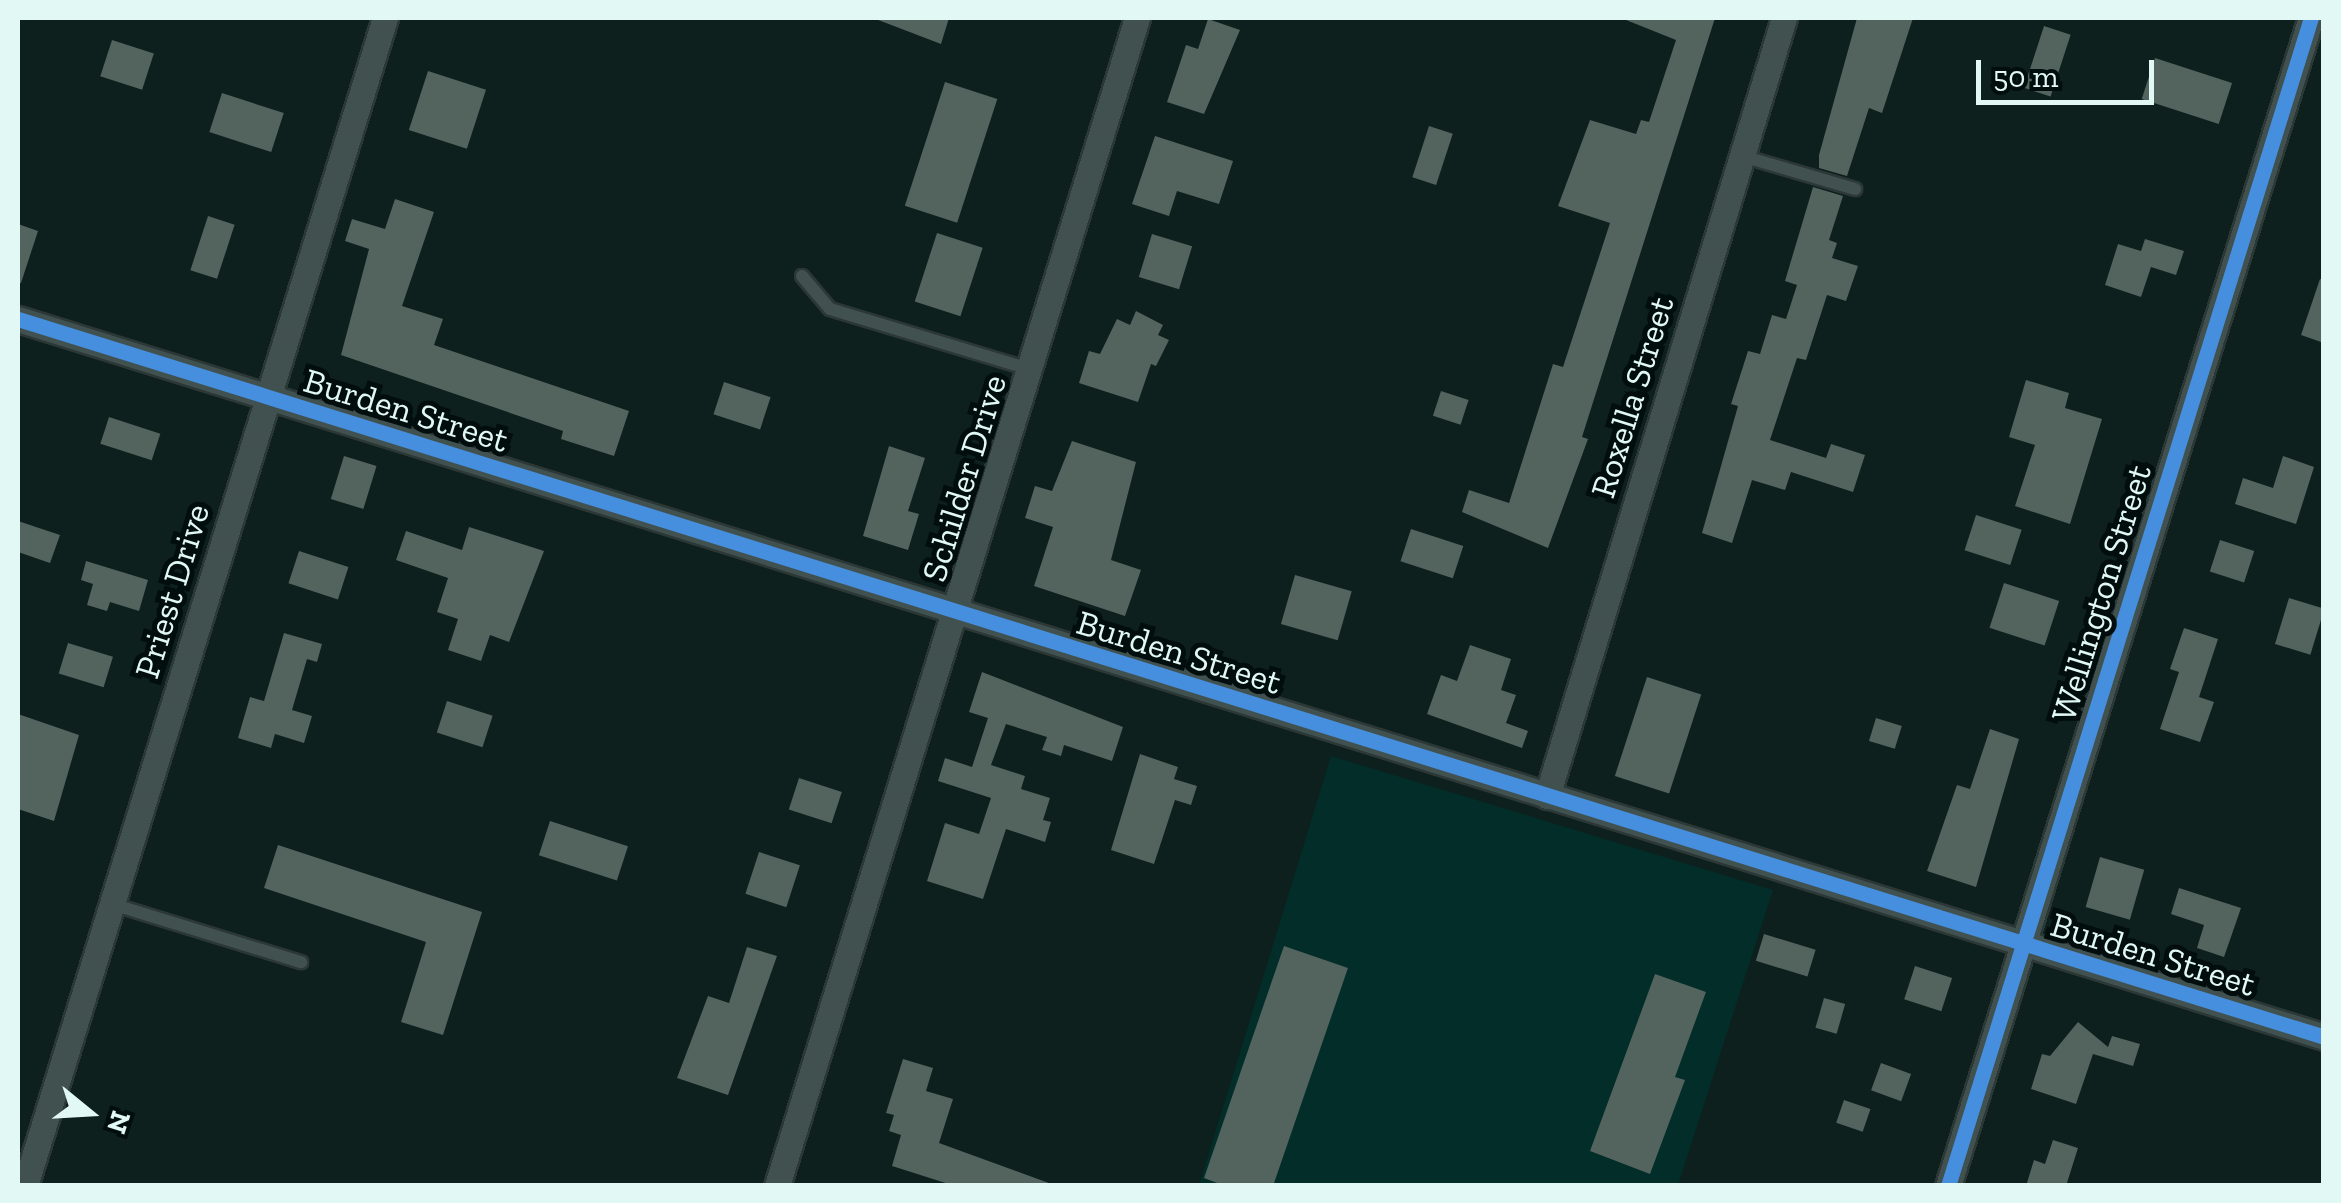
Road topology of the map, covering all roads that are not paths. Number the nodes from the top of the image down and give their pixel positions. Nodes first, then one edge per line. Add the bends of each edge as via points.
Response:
1 (385, 18) edge
2 (1137, 18) edge
3 (1784, 18) edge
4 (2312, 18) edge
5 (1742, 156) junction
6 (1855, 189) dead end
7 (802, 276) dead end
8 (18, 319) edge
9 (1029, 369) junction
10 (268, 398) junction
11 (954, 614) junction
12 (1548, 796) junction
13 (112, 904) junction
14 (2022, 946) junction
15 (301, 962) dead end
16 (2324, 1037) edge
17 (25, 1186) edge
18 (777, 1186) edge
19 (1948, 1186) edge

1 - 10 street, Priest Drive
2 - 9 street, Schilder Drive
3 - 5 street, Roxella Street
4 - 14 street, Wellington Street
5 - 6 lane
5 - 12 street, Roxella Street
7 - 9 lane via 830,309
8 - 10 street, Burden Street
9 - 11 street, Schilder Drive
10 - 11 street, Burden Street
10 - 13 street, Priest Drive
11 - 12 street, Burden Street
11 - 18 street, Schilder Drive
12 - 14 street, Burden Street
13 - 15 lane
13 - 17 street, Priest Drive
14 - 16 street, Burden Street
14 - 19 street, Wellington Street

